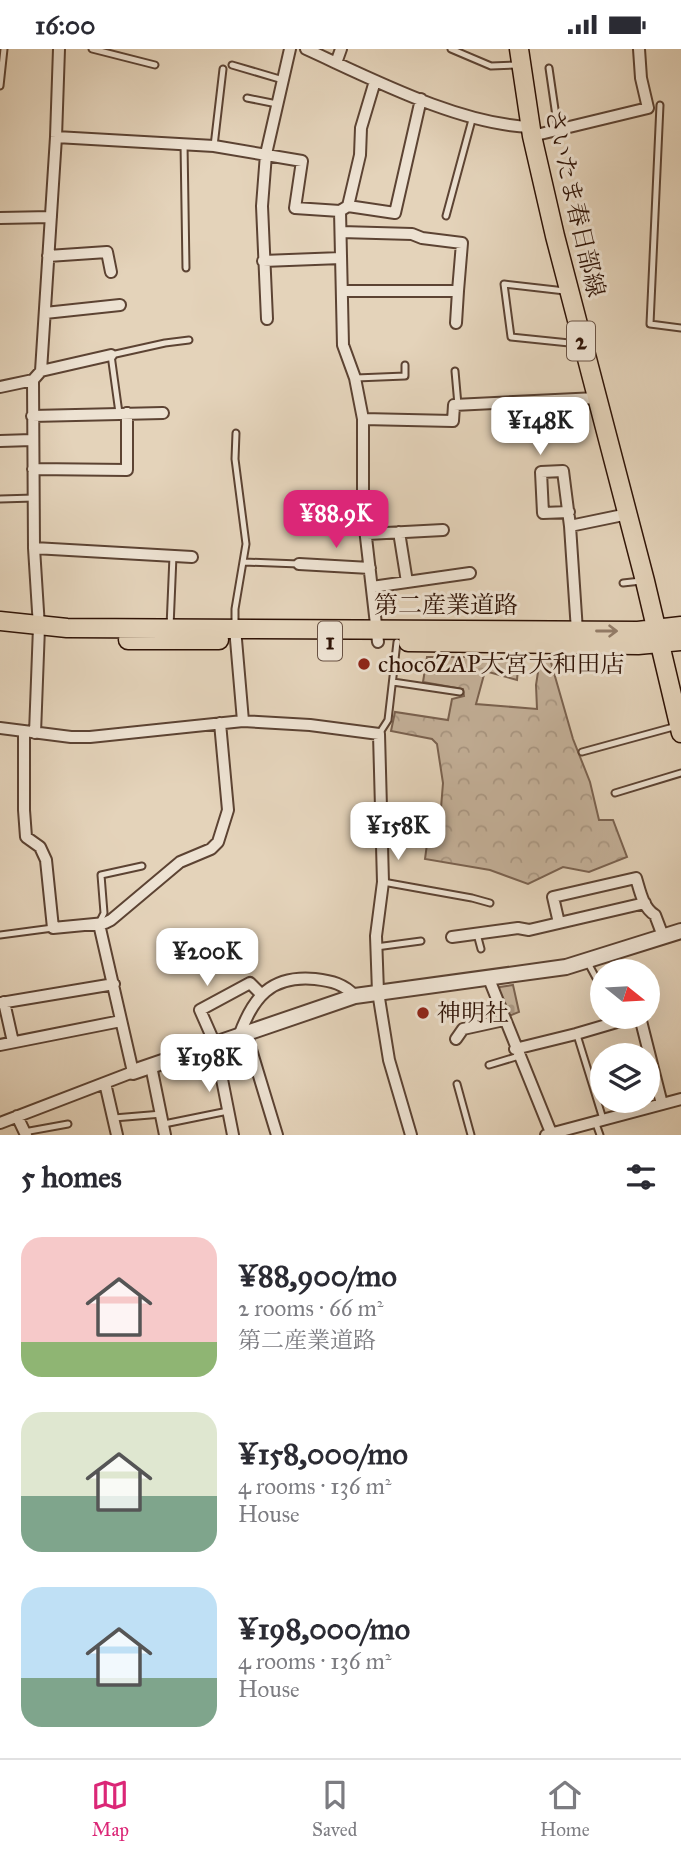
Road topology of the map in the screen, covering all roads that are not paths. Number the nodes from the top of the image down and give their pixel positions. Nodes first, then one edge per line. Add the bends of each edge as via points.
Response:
1 (4, 49) edge
2 (59, 49) edge
3 (92, 49) edge
4 (290, 49) edge
5 (306, 49) edge
6 (341, 49) edge
7 (451, 49) edge
8 (639, 49) edge
9 (520, 57) edge
10 (336, 63) junction
11 (155, 65) dead end
12 (232, 65) dead end
13 (549, 68) dead end
14 (223, 69) dead end
15 (283, 80) junction
16 (375, 81) junction
17 (0, 86) edge
18 (247, 98) dead end
19 (421, 99) junction
20 (277, 104) junction
21 (660, 105) dead end
22 (473, 116) junction
23 (558, 130) junction
24 (531, 132) junction
25 (56, 138) junction
26 (184, 144) junction
27 (214, 146) junction
28 (266, 155) junction
29 (344, 208) junction
30 (446, 216) dead end
31 (51, 217) junction
32 (0, 218) edge
33 (341, 232) junction
34 (48, 256) junction
35 (341, 258) junction
36 (263, 261) junction
37 (186, 268) dead end
38 (111, 272) dead end
39 (342, 291) junction
40 (458, 291) junction
41 (568, 291) junction
42 (120, 305) dead end
43 (45, 313) junction
44 (267, 319) dead end
45 (456, 323) dead end
46 (681, 328) edge
47 (189, 340) dead end
48 (583, 345) junction
49 (111, 355) junction
50 (405, 365) dead end
51 (41, 371) junction
52 (455, 371) dead end
53 (355, 378) junction
54 (33, 380) junction
55 (0, 387) edge
56 (597, 398) junction
57 (458, 405) junction
58 (123, 413) junction
59 (163, 413) dead end
60 (32, 416) junction
61 (363, 419) junction
62 (236, 433) dead end
63 (32, 440) junction
64 (0, 441) edge
65 (33, 469) junction
66 (34, 498) junction
67 (0, 499) edge
68 (569, 512) dead end
69 (628, 514) junction
70 (570, 526) junction
71 (443, 530) dead end
72 (400, 532) junction
73 (367, 534) junction
74 (34, 548) junction
75 (173, 556) junction
76 (191, 557) dead end
77 (244, 562) junction
78 (299, 564) joint
79 (370, 568) junction
80 (470, 573) dead end
81 (645, 581) junction
82 (407, 582) junction
83 (623, 583) dead end
84 (372, 587) junction
85 (0, 621) edge
86 (681, 626) edge
87 (577, 631) junction
88 (0, 632) edge
89 (39, 632) junction
90 (170, 634) junction
91 (236, 634) junction
92 (378, 636) junction
93 (659, 637) junction
94 (681, 641) edge
95 (397, 642) junction
96 (393, 682) junction
97 (460, 692) dead end
98 (243, 721) junction
99 (220, 723) junction
100 (0, 729) edge
101 (680, 729) edge
102 (29, 733) junction
103 (379, 734) junction
104 (583, 752) dead end
105 (681, 773) edge
106 (615, 793) dead end
107 (142, 866) dead end
108 (383, 882) junction
109 (645, 903) junction
110 (490, 904) dead end
111 (559, 923) junction
112 (99, 924) junction
113 (53, 928) junction
114 (681, 931) edge
115 (478, 934) junction
116 (0, 935) edge
117 (663, 936) junction
118 (452, 937) dead end
119 (421, 941) dead end
120 (376, 947) junction
121 (481, 949) dead end
122 (586, 961) junction
123 (590, 968) edge
124 (489, 979) junction
125 (114, 984) junction
126 (378, 992) junction
127 (261, 994) junction
128 (355, 996) junction
129 (2, 1002) edge
130 (504, 1020) junction
131 (121, 1021) junction
132 (590, 1029) edge
133 (643, 1029) edge
134 (576, 1034) junction
135 (242, 1035) junction
136 (456, 1039) dead end
137 (13, 1042) junction
138 (0, 1045) edge
139 (213, 1045) junction
140 (517, 1052) junction
141 (489, 1065) dead end
142 (151, 1066) junction
143 (133, 1072) junction
144 (105, 1083) junction
145 (457, 1084) dead end
146 (681, 1099) edge
147 (662, 1104) junction
148 (228, 1111) junction
149 (17, 1116) junction
150 (114, 1118) junction
151 (599, 1120) junction
152 (0, 1123) edge
153 (68, 1124) dead end
154 (164, 1124) edge
155 (25, 1134) edge
156 (117, 1135) edge
157 (233, 1135) edge
158 (276, 1135) edge
159 (411, 1135) edge
160 (471, 1135) edge
161 (550, 1135) edge
162 (600, 1135) edge

1 - 17 lane
2 - 25 street
3 - 11 lane
4 - 15 street
5 - 10 street
6 - 10 street
7 - 9 lane via 491,66
8 - 23 street via 648,108
9 - 24 main road, さいたま春日部線 / 2
10 - 16 street
12 - 15 lane
13 - 23 lane
14 - 27 lane
15 - 20 street
16 - 19 street
16 - 29 street
18 - 20 lane
19 - 22 street
19 - 29 street via 395,213
20 - 28 street
21 - 46 lane via 650,324
22 - 24 street
22 - 30 lane
23 - 24 street
24 - 41 main road, さいたま春日部線 / 2
25 - 26 street
25 - 31 street
26 - 27 street
26 - 37 lane
27 - 28 street
28 - 29 street via 302,161 295,208
28 - 36 street
29 - 33 street
31 - 32 street
31 - 34 street
33 - 35 street
33 - 40 street via 412,234 461,243
34 - 38 street via 107,253
34 - 43 street
35 - 36 street
35 - 39 street
36 - 44 street
39 - 40 street
39 - 53 street via 343,345
40 - 45 street
41 - 48 main road, さいたま春日部線 / 2
41 - 48 lane via 505,284 511,337
42 - 43 street
43 - 51 street
47 - 49 lane
48 - 56 main road, さいたま春日部線 / 2
49 - 51 street
49 - 58 lane
50 - 53 lane via 405,376
51 - 54 street
52 - 57 lane
53 - 61 street
54 - 55 street
54 - 60 street
56 - 57 street
56 - 69 main road, さいたま春日部線 / 2
57 - 61 street via 454,405 453,421
58 - 59 street
58 - 60 street
58 - 65 street via 127,470
60 - 63 street
61 - 73 street
62 - 77 lane
63 - 64 street
63 - 65 street
65 - 66 street
66 - 67 lane
66 - 74 street
68 - 70 street
69 - 70 street
69 - 81 main road, さいたま春日部線 / 2
70 - 87 street
71 - 72 street
72 - 73 street
72 - 82 street
73 - 79 street
74 - 75 street
74 - 89 street
75 - 76 street
75 - 90 lane
77 - 78 lane
77 - 91 lane via 234,610
78 - 79 street
79 - 84 street
80 - 82 street
81 - 83 lane
81 - 93 main road, さいたま春日部線 / 2
82 - 84 street
84 - 92 street
85 - 89 main road, 第二産業道路 / 1
86 - 93 main road, 第二産業道路
87 - 92 main road, 第二産業道路 / 1
87 -> 93 main road, 第二産業道路 / 1
88 - 89 main road, 第二産業道路 / 1
89 - 90 main road, 第二産業道路 / 1
89 - 102 street
90 - 91 main road, 第二産業道路 / 1
91 - 92 main road, 第二産業道路 / 1
91 - 98 street
92 - 95 main road, 第二産業道路 / 1
93 - 94 main road, 第二産業道路
93 - 95 main road, 第二産業道路 / 1
93 - 101 main road, さいたま春日部線 / 2
95 - 96 lane
96 - 97 lane
96 - 103 lane via 388,720
98 - 99 street
98 - 103 street
99 - 102 street via 90,737
99 - 112 street via 228,810 218,842 180,862 111,920
100 - 102 street
101 - 104 lane
102 - 113 street via 26,837 40,847 46,860
103 - 108 street
105 - 106 lane
107 - 112 lane via 102,875 104,913
108 - 110 lane
108 - 120 street
109 - 111 street
109 - 111 street via 636,879 553,897
109 - 117 street
111 - 115 street
112 - 113 street
112 - 125 street
113 - 116 lane
114 - 117 street
115 - 118 street
115 - 121 lane
117 - 122 street
119 - 120 lane
120 - 126 street
122 - 123 lane
122 - 124 street
124 - 126 street
124 - 130 street
125 - 129 street
125 - 131 street
126 - 128 street
126 - 159 street via 390,1060
127 - 128 street via 298,978 346,986
127 - 135 street via 247,1013
127 - 139 street via 250,983 200,1010
128 - 135 street
129 - 137 street
130 - 136 street via 463,1029
130 - 140 street
131 - 137 street
131 - 143 street
132 - 134 street
133 - 147 street
134 - 140 street
134 - 151 lane
135 - 139 street
135 - 158 street
137 - 138 street
139 - 142 street
139 - 148 street
140 - 141 lane
140 - 161 street
142 - 143 street
142 - 154 street
143 - 144 street
144 - 149 street
144 - 150 street
145 - 160 lane
146 - 147 street
147 - 151 street
148 - 154 lane
148 - 157 street
149 - 152 street
149 - 155 street
150 - 154 lane
150 - 156 street
151 - 161 street
151 - 162 lane
153 - 155 lane

